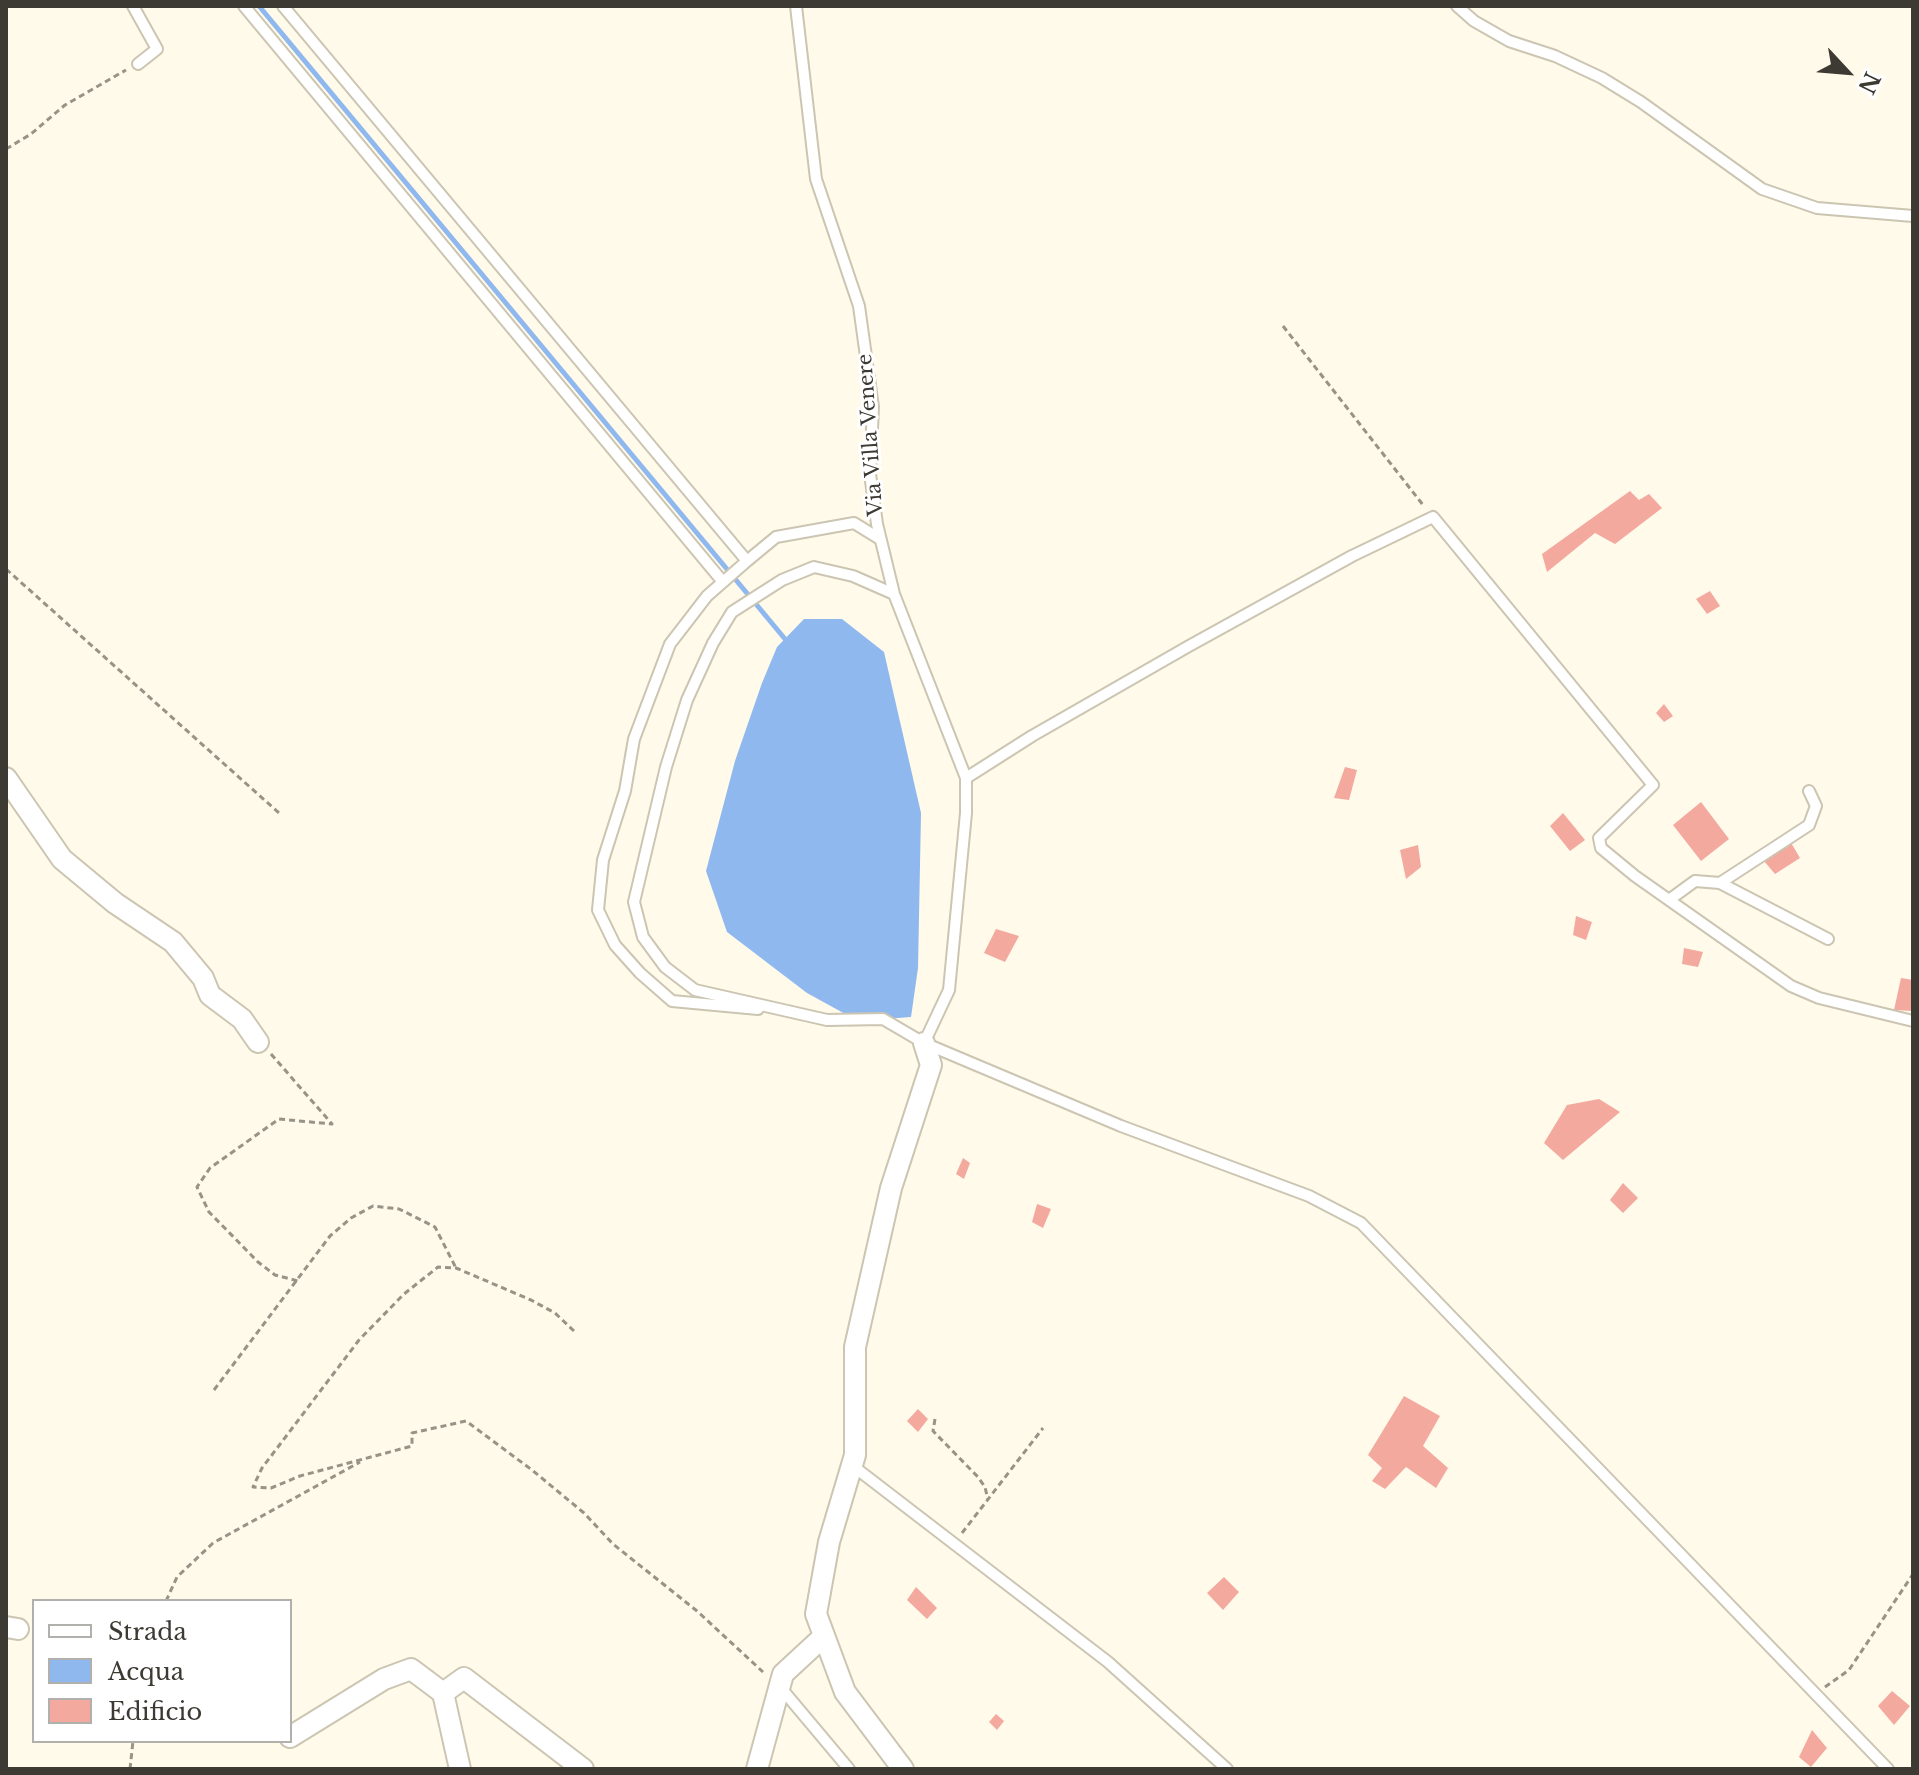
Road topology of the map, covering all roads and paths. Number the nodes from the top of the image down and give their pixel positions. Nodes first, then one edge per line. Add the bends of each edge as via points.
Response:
1 (133, 6) edge
2 (244, 6) edge
3 (283, 6) edge
4 (796, 6) edge
5 (1457, 6) edge
6 (138, 64) joint
7 (6, 149) edge
8 (1913, 216) edge
9 (1283, 326) dead end
10 (1433, 517) junction
11 (880, 539) junction
12 (747, 561) junction
13 (6, 569) edge
14 (724, 581) junction
15 (894, 594) junction
16 (6, 778) edge
17 (966, 778) junction
18 (1809, 791) dead end
19 (279, 813) dead end
20 (1720, 883) junction
21 (1669, 900) junction
22 (1828, 939) dead end
23 (784, 1011) junction
24 (1913, 1021) edge
25 (258, 1042) joint
26 (924, 1043) junction
27 (456, 1268) junction
28 (298, 1281) junction
29 (574, 1331) dead end
30 (214, 1390) dead end
31 (935, 1419) dead end
32 (1043, 1428) dead end
33 (363, 1460) junction
34 (853, 1466) junction
35 (988, 1500) junction
36 (955, 1542) junction
37 (1913, 1574) edge
38 (167, 1599) edge
39 (823, 1637) junction
40 (781, 1680) junction
41 (443, 1693) junction
42 (1815, 1693) junction
43 (292, 1736) edge
44 (133, 1743) edge
45 (130, 1769) edge
46 (460, 1769) edge
47 (583, 1769) edge
48 (757, 1769) edge
49 (849, 1769) edge
50 (903, 1769) edge
51 (1227, 1769) edge
52 (1888, 1769) edge

1 - 6 lane via 157,49
2 - 14 lane
3 - 12 lane
4 - 11 lane, Via Villa Venere via 816,179 859,306 873,407 870,474
5 - 8 lane via 1509,41 1555,56 1615,86 1762,189 1817,208
6 - 7 path via 65,105
9 - 10 path
10 - 17 lane via 1202,639
10 - 21 lane via 1653,785 1599,838 1601,848
11 - 12 lane via 854,523 776,537
11 - 15 lane, Via Villa Venere
12 - 14 lane
13 - 19 path
14 - 23 lane via 684,623 658,672 634,739 625,791 603,860 598,910 615,945 672,1001
15 - 17 lane, Via Villa Venere
15 - 23 lane via 814,567 732,612 687,700 663,780 634,902 643,937 665,967 695,990
16 - 25 street via 62,859 173,942 210,995 242,1019
17 - 26 lane, Via Villa Venere via 949,990
18 - 20 lane via 1816,806 1809,825
20 - 21 lane via 1695,881
20 - 22 lane
21 - 24 lane via 1791,986
23 - 26 lane via 827,1020 883,1019
25 - 28 path via 332,1124 279,1119 210,1168 197,1187 209,1212 258,1262 275,1275
26 - 34 street via 931,1065 891,1188 855,1347
26 - 42 lane via 1121,1126 1309,1196 1361,1223
27 - 28 path via 435,1227 399,1209 373,1206 330,1236
27 - 29 path via 531,1300
27 - 33 path via 438,1267 426,1274 381,1316 340,1363 253,1487 271,1488
28 - 30 path
31 - 35 path via 933,1431 978,1477
32 - 35 path
33 - 38 path via 213,1543 177,1577
33 - 40 path via 412,1446 412,1433 466,1421 584,1513 763,1672
34 - 36 lane
34 - 39 street via 829,1542 816,1614
35 - 36 path
36 - 51 lane via 1108,1662
37 - 42 path via 1849,1670
39 - 40 street
39 - 50 street via 845,1692
40 - 48 street
40 - 49 lane
41 - 43 street via 411,1669 384,1679
41 - 46 street
41 - 47 street via 464,1678
42 - 52 lane
44 - 45 path

